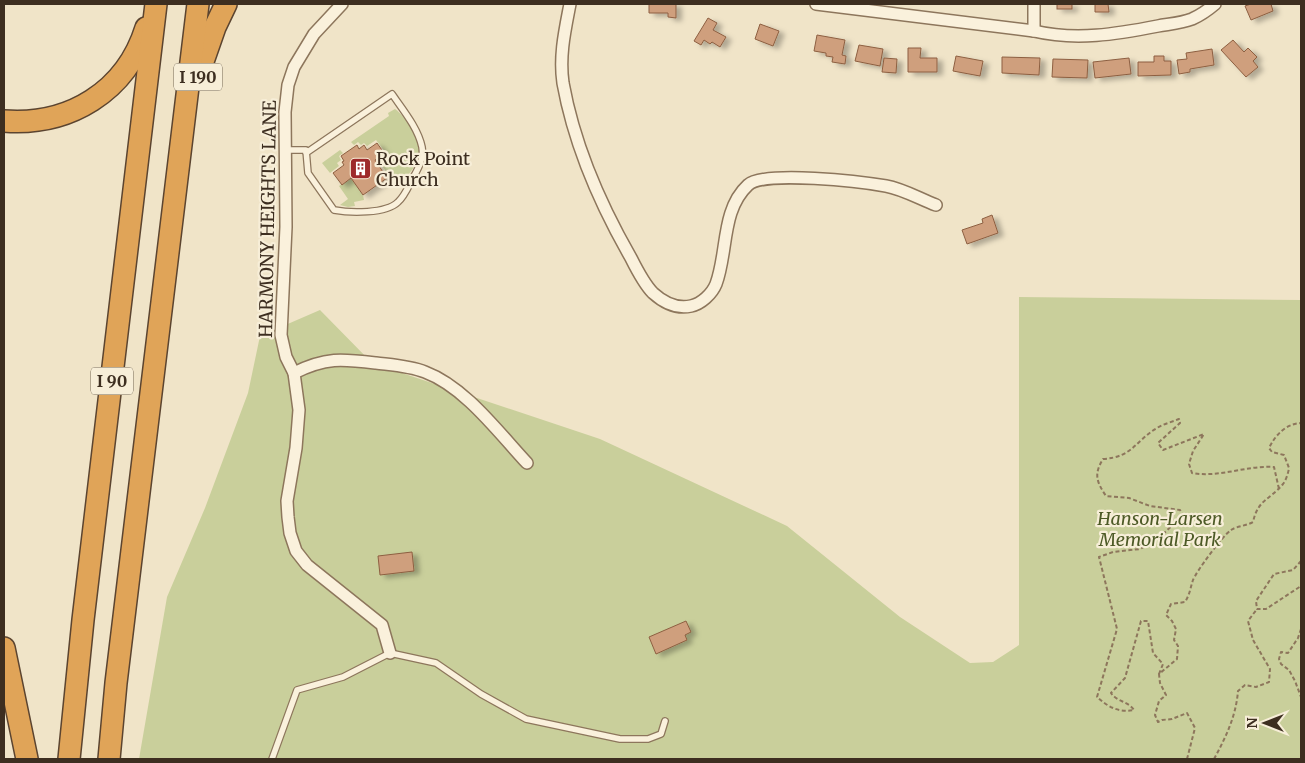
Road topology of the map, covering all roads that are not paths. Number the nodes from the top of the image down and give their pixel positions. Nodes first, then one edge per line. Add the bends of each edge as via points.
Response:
1 (152, 4) edge
2 (156, 4) edge
3 (198, 4) edge
4 (226, 4) edge
5 (342, 4) edge
6 (570, 4) edge
7 (816, 4) edge
8 (1034, 4) edge
9 (1215, 4) edge
10 (1034, 31) junction
11 (4, 121) edge
12 (285, 150) junction
13 (180, 153) junction
14 (306, 153) junction
15 (936, 205) dead end
16 (294, 373) junction
17 (527, 463) dead end
18 (4, 648) edge
19 (390, 652) junction
20 (665, 721) dead end
21 (27, 759) edge
22 (70, 759) edge
23 (109, 759) edge
24 (272, 759) edge

1 - 11 highway via 137,52 118,78 95,99 55,118 30,122
2 - 22 highway, I 90 via 83,620
3 - 13 highway, I 90
4 - 13 highway, I 190 via 201,66
5 - 12 street, HARMONY HEIGHTS LANE via 314,34 294,67 285,112
6 - 15 street via 561,64 570,113 606,212 640,274 652,292 664,302 677,307 692,306 706,298 715,286 734,206 750,183 764,178 888,186
7 - 10 street
8 - 10 street
9 - 10 street via 1191,19 1119,34 1079,36
12 - 14 lane via 306,150
12 - 16 street, HARMONY HEIGHTS LANE via 286,228 281,335
13 - 23 highway, I 90
14 - 14 lane via 308,173 334,210 342,211 379,210 398,203 423,157 416,132 392,94
16 - 17 street via 311,365 344,359 423,371 440,378 463,395
16 - 19 street, HARMONY HEIGHTS LANE via 299,427 287,500 290,533 296,551 306,565 382,626
18 - 21 highway
19 - 20 lane via 436,663 480,694 526,719 620,739 662,734
19 - 24 lane via 343,677 297,690

